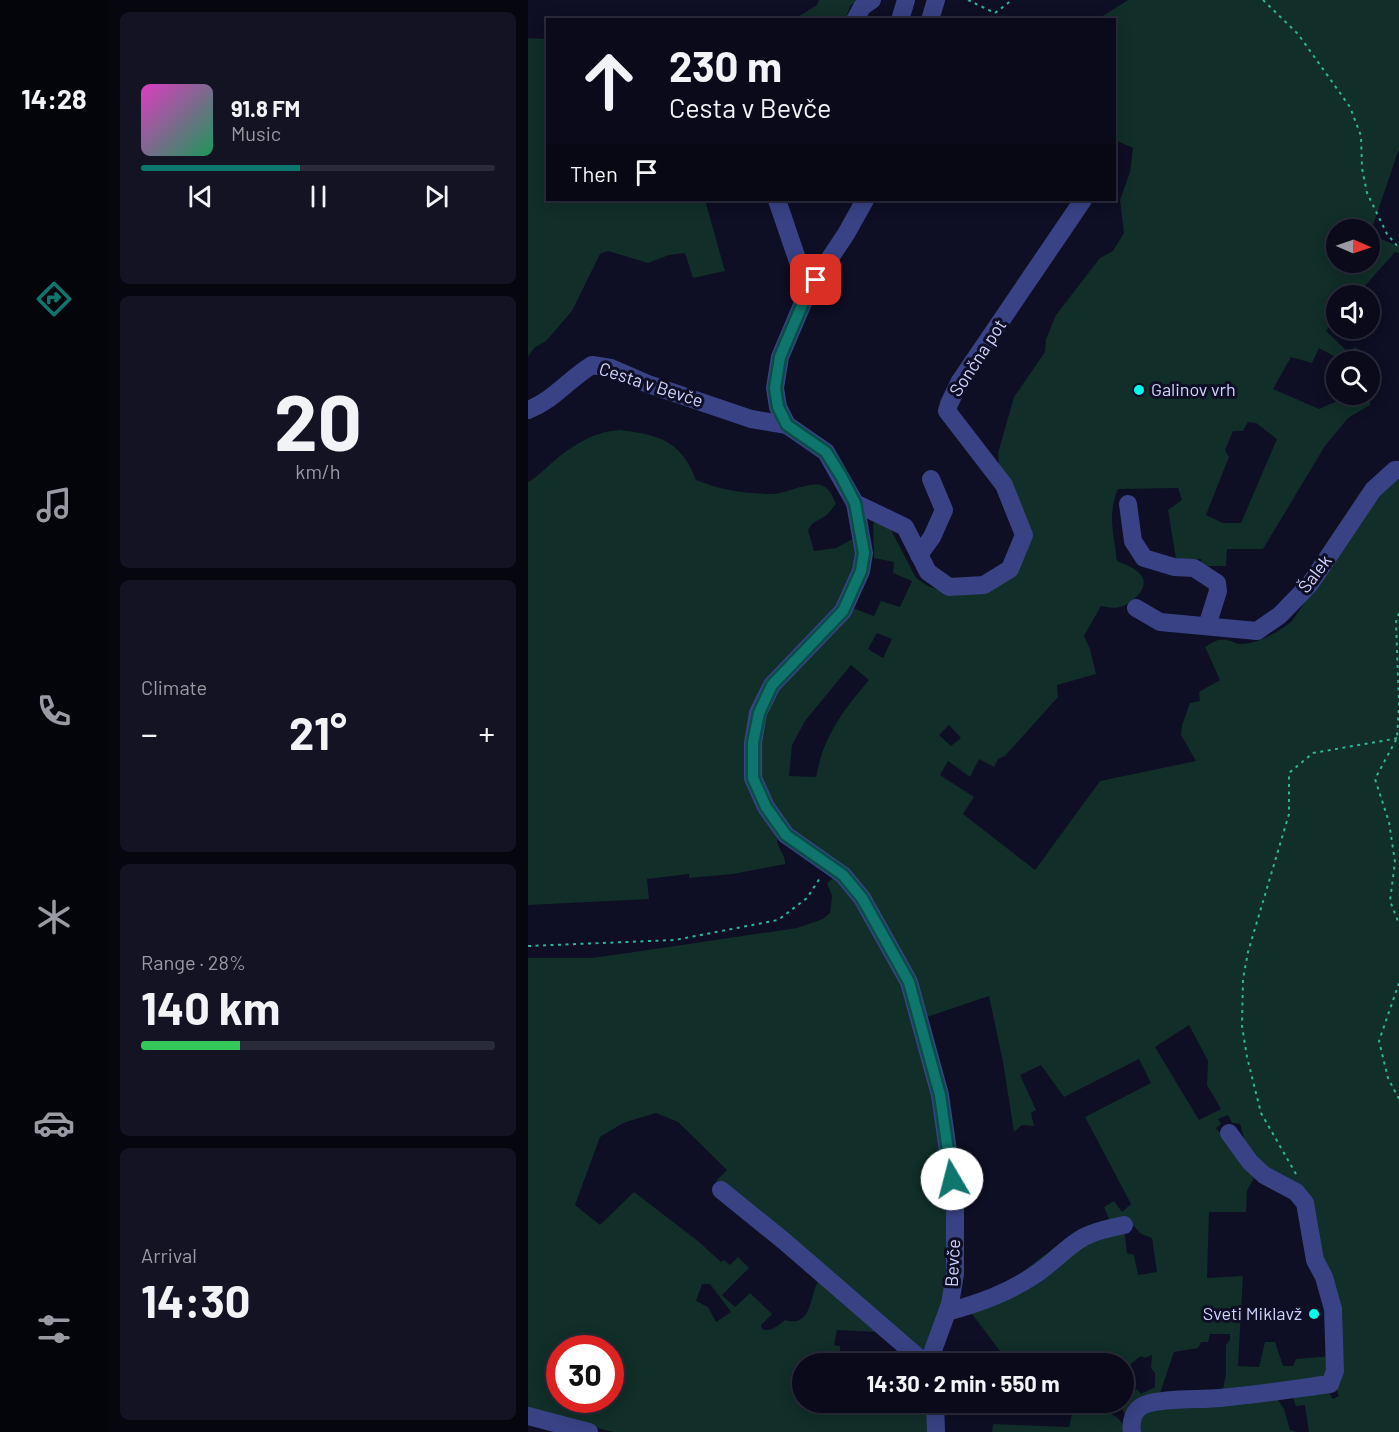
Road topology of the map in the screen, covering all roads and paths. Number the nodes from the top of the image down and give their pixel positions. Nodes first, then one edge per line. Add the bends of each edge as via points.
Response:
1 (872, 0) edge
2 (906, 0) edge
3 (936, 0) edge
4 (968, 0) edge
5 (1012, 0) edge
6 (1263, 0) edge
7 (856, 18) edge
8 (901, 18) edge
9 (931, 18) edge
10 (777, 201) edge
11 (864, 201) edge
12 (1082, 201) edge
13 (1399, 248) edge
14 (808, 291) junction
15 (528, 410) edge
16 (787, 425) junction
17 (1397, 470) edge
18 (931, 479) dead end
19 (855, 503) junction
20 (1128, 504) dead end
21 (919, 555) junction
22 (1136, 608) dead end
23 (1399, 613) edge
24 (1207, 626) junction
25 (1398, 738) edge
26 (766, 807) joint
27 (829, 865) junction
28 (1399, 924) edge
29 (528, 946) edge
30 (1399, 983) edge
31 (1399, 1099) edge
32 (1229, 1133) dead end
33 (1297, 1176) dead end
34 (721, 1190) dead end
35 (1124, 1225) dead end
36 (948, 1311) junction
37 (913, 1353) edge
38 (932, 1353) edge
39 (935, 1413) edge
40 (528, 1416) edge
41 (589, 1432) edge
42 (936, 1432) edge
43 (1132, 1432) edge

1 - 7 street
2 - 8 street
3 - 9 street
4 - 5 path via 995,13
6 - 13 path via 1298,34 1350,107 1361,136 1367,192 1387,234
10 - 14 street
11 - 14 street
12 - 21 street, Sončna pot via 960,381 947,411 1004,485 1024,535 1010,569 984,585 949,587 928,572
14 - 16 street via 780,357 775,388 778,407
15 - 16 street, Cesta v Bevče via 542,405 592,365 611,368 751,419
16 - 19 street, Cesta v Bevče via 826,452
17 - 24 street, Šalek via 1373,490 1310,584 1280,615 1257,631
18 - 21 street via 944,510
19 - 21 street, Sončna pot via 905,527
19 - 26 street, Cesta v Bevče via 864,553 861,571 843,611 772,685 759,713 753,743 753,778
20 - 24 street via 1133,541 1144,558 1194,568 1217,583
22 - 24 street, Šalek via 1160,622
23 - 25 path
25 - 28 path via 1375,779 1389,822 1395,862 1390,902
25 - 33 path via 1313,753 1289,773 1289,814 1248,952 1242,1026 1261,1113
26 - 27 street, Bevče via 786,835
27 - 29 path via 807,898 778,920 675,940
27 - 36 street, Bevče via 862,898 909,982 940,1095 955,1200 955,1274
30 - 31 path via 1379,1041 1388,1078
32 - 43 street via 1264,1175 1296,1192 1305,1203 1315,1260 1333,1309 1335,1371 1330,1384 1143,1406 1135,1412
34 - 37 street
35 - 36 street, Bevče via 1083,1237 1037,1274 1003,1294
36 - 38 street, Bevče
39 - 42 street
40 - 41 street

